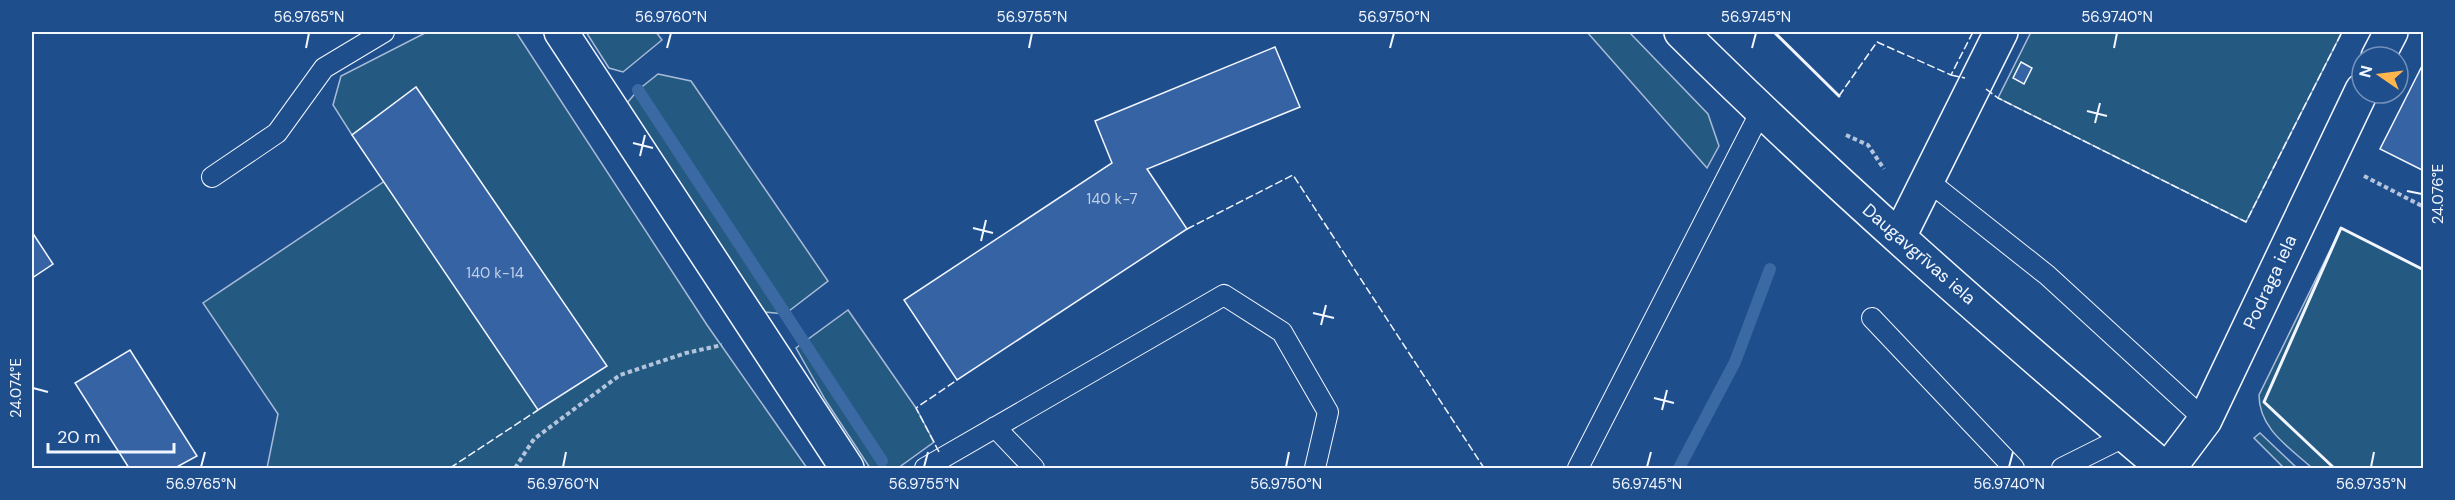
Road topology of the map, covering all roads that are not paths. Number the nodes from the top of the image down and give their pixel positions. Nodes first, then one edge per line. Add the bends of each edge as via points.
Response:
1 (384, 32) edge
2 (561, 32) edge
3 (1681, 32) edge
4 (2001, 32) edge
5 (2354, 105) edge
6 (1761, 111) junction
7 (212, 177) dead end
8 (1927, 180) junction
9 (1899, 237) junction
10 (1872, 318) dead end
11 (2205, 420) junction
12 (995, 427) junction
13 (2127, 436) junction
14 (847, 468) edge
15 (924, 468) edge
16 (1034, 468) edge
17 (1315, 468) edge
18 (1578, 468) edge
19 (2014, 468) edge
20 (2062, 468) edge
21 (2164, 468) edge
22 (2169, 468) edge

1 - 7 lane via 324,68 277,133
2 - 14 street
3 - 6 street, Daugavgrīvas iela
4 - 8 street
5 - 11 street, Podraga iela
6 - 9 street, Daugavgrīvas iela
6 - 18 lane
8 - 9 street
8 - 11 lane via 2047,275
9 - 13 street, Daugavgrīvas iela
10 - 19 lane
11 - 22 street, Podraga iela
12 - 15 lane
12 - 16 lane
12 - 17 lane via 1224,295 1282,332 1328,412
13 - 20 lane
13 - 21 street, Daugavgrīvas iela

